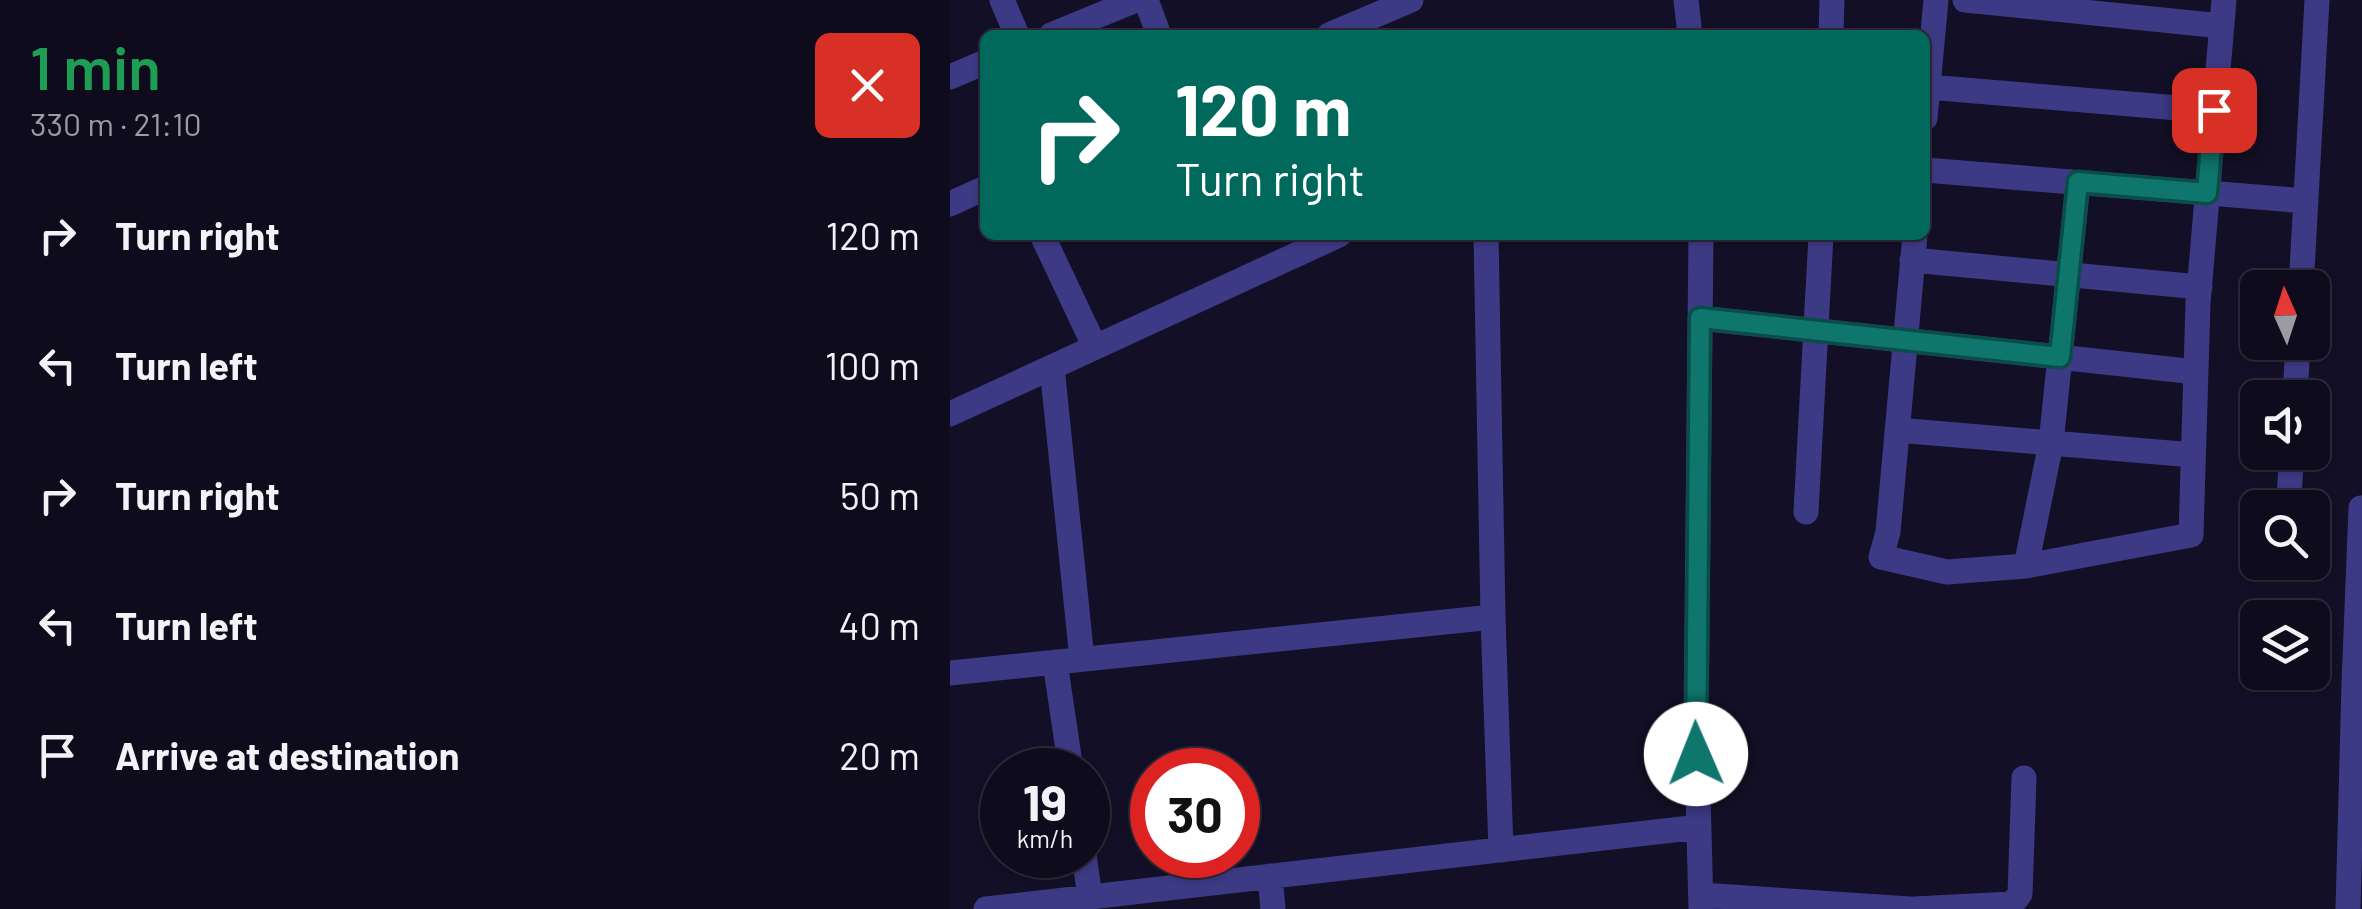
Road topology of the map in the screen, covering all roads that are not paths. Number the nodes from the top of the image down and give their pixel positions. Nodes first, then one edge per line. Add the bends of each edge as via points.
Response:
1 (1002, 0) edge
2 (1136, 0) edge
3 (1146, 0) edge
4 (1411, 0) edge
5 (1686, 0) edge
6 (1832, 0) edge
7 (1936, 0) edge
8 (2318, 0) edge
9 (1982, 1) edge
10 (1357, 10) edge
11 (2223, 13) edge
12 (1015, 30) edge
13 (1063, 30) edge
14 (1157, 30) edge
15 (1335, 30) edge
16 (1689, 30) edge
17 (1831, 30) edge
18 (980, 64) edge
19 (1930, 65) edge
20 (950, 77) edge
21 (1930, 87) edge
22 (2214, 110) junction
23 (1930, 170) edge
24 (2078, 182) junction
25 (980, 190) edge
26 (2207, 193) junction
27 (2306, 202) junction
28 (950, 204) edge
29 (1044, 240) edge
30 (1328, 240) edge
31 (1486, 240) edge
32 (1701, 240) edge
33 (1821, 240) edge
34 (1913, 248) edge
35 (2302, 270) edge
36 (2068, 275) junction
37 (2200, 287) junction
38 (1700, 318) junction
39 (1816, 331) junction
40 (1905, 340) junction
41 (1095, 348) junction
42 (2060, 357) junction
43 (1052, 367) junction
44 (2196, 372) junction
45 (950, 414) edge
46 (1897, 430) junction
47 (2052, 443) junction
48 (2193, 455) junction
49 (2361, 508) edge
50 (1806, 512) dead end
51 (2026, 566) junction
52 (1493, 617) junction
53 (1082, 659) junction
54 (1055, 662) junction
55 (950, 673) edge
56 (2358, 684) edge
57 (1069, 748) edge
58 (2024, 778) dead end
59 (1699, 827) junction
60 (1501, 850) junction
61 (1270, 876) junction
62 (1087, 878) edge
63 (1090, 897) junction
64 (1701, 902) edge
65 (986, 909) edge
66 (1272, 909) edge
67 (1912, 909) edge
68 (2348, 909) edge

1 - 12 street
2 - 13 street
3 - 14 street
4 - 10 street
5 - 16 street
6 - 17 street
7 - 19 street
8 - 27 street
9 - 11 street
10 - 15 street
11 - 22 street
18 - 20 street
21 - 22 street
22 - 26 street
23 - 24 street
24 - 26 street
24 - 36 street
25 - 28 street
26 - 27 street
26 - 37 street
27 - 35 street
29 - 41 street
30 - 41 street
31 - 52 street
32 - 38 street
33 - 39 street
34 - 36 street
34 - 40 street
36 - 37 street
36 - 42 street
37 - 44 street
38 - 39 street
38 - 59 street
39 - 40 street
39 - 50 street
40 - 42 street
40 - 46 street
41 - 43 street
42 - 44 street
42 - 47 street
43 - 45 street
43 - 53 street
44 - 48 street
46 - 47 street
46 - 51 street via 1881,557 1947,572
47 - 48 street
47 - 51 street
48 - 51 street via 2191,535
49 - 56 street
52 - 53 street
52 - 60 street
53 - 54 street
54 - 55 street
54 - 57 street
56 - 68 street
58 - 67 street via 2020,894 2012,904
59 - 60 street
59 - 64 street
60 - 61 street
61 - 63 street
61 - 66 street
62 - 63 street
63 - 65 street
64 - 67 street

